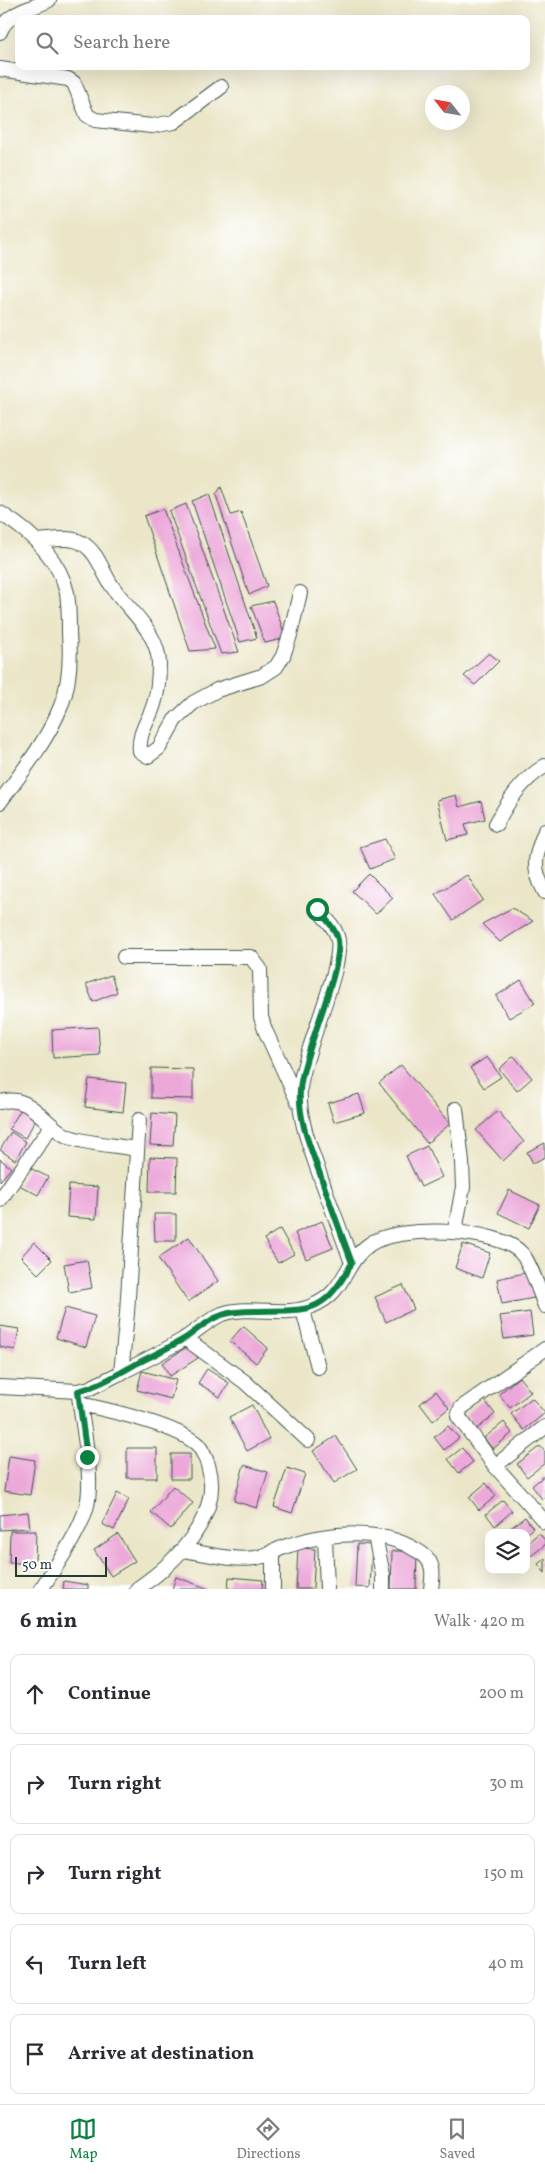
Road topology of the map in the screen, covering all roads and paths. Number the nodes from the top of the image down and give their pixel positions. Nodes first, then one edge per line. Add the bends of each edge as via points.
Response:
1 (49, 0) edge
2 (0, 32) edge
3 (0, 69) edge
4 (221, 87) dead end
5 (0, 513) edge
6 (37, 541) junction
7 (300, 593) dead end
8 (545, 766) edge
9 (0, 802) edge
10 (496, 824) dead end
11 (545, 831) edge
12 (545, 892) edge
13 (317, 909) dead end
14 (124, 957) dead end
15 (0, 1102) edge
16 (300, 1105) junction
17 (456, 1109) dead end
18 (138, 1120) dead end
19 (52, 1125) junction
20 (136, 1149) junction
21 (0, 1200) edge
22 (456, 1231) junction
23 (352, 1263) junction
24 (545, 1306) edge
25 (303, 1310) junction
26 (185, 1338) junction
27 (545, 1349) edge
28 (318, 1367) dead end
29 (121, 1373) junction
30 (0, 1387) edge
31 (79, 1398) junction
32 (545, 1427) edge
33 (308, 1440) dead end
34 (495, 1466) junction
35 (545, 1522) edge
36 (375, 1536) junction
37 (325, 1537) junction
38 (183, 1550) junction
39 (273, 1551) junction
40 (41, 1589) edge
41 (137, 1589) edge
42 (273, 1589) edge
43 (327, 1589) edge
44 (383, 1589) edge
45 (431, 1589) edge

1 - 2 street via 12,15
3 - 4 street via 68,79 74,83 87,115 95,120 152,126 174,122
5 - 6 street
6 - 7 street via 73,539 86,545 112,586 144,624 159,660 154,705 139,742 140,751 148,756 159,748 175,720 193,703 217,690 262,676 276,667 290,635
6 - 9 street via 50,557 66,592 70,673 49,731
8 - 10 street via 516,791
11 - 12 street via 536,854 535,868
13 - 16 street via 333,927 338,937 338,950 304,1070
14 - 16 street via 251,957 260,969 261,1017 265,1030
15 - 19 street via 22,1102 32,1106
16 - 23 street via 309,1144
17 - 22 street via 463,1187
18 - 20 street
19 - 20 street via 67,1136
19 - 21 street
20 - 29 street
22 - 23 street via 399,1234 384,1238 370,1244
22 - 24 street via 499,1241 523,1254
23 - 25 street via 329,1298
25 - 26 street via 223,1314
25 - 28 street
26 - 29 street
26 - 33 street via 245,1382
27 - 34 street via 459,1410 458,1419
29 - 31 street via 90,1388
30 - 31 street
31 - 38 street via 182,1435 198,1446 212,1478 210,1493 197,1530
31 - 40 street via 87,1457 88,1504 60,1560
32 - 34 street
34 - 35 street
36 - 37 street
36 - 44 street
36 - 45 street via 422,1553 430,1562
37 - 39 street
37 - 43 street
38 - 39 street via 244,1558 256,1558
38 - 41 street via 157,1576
39 - 42 street

